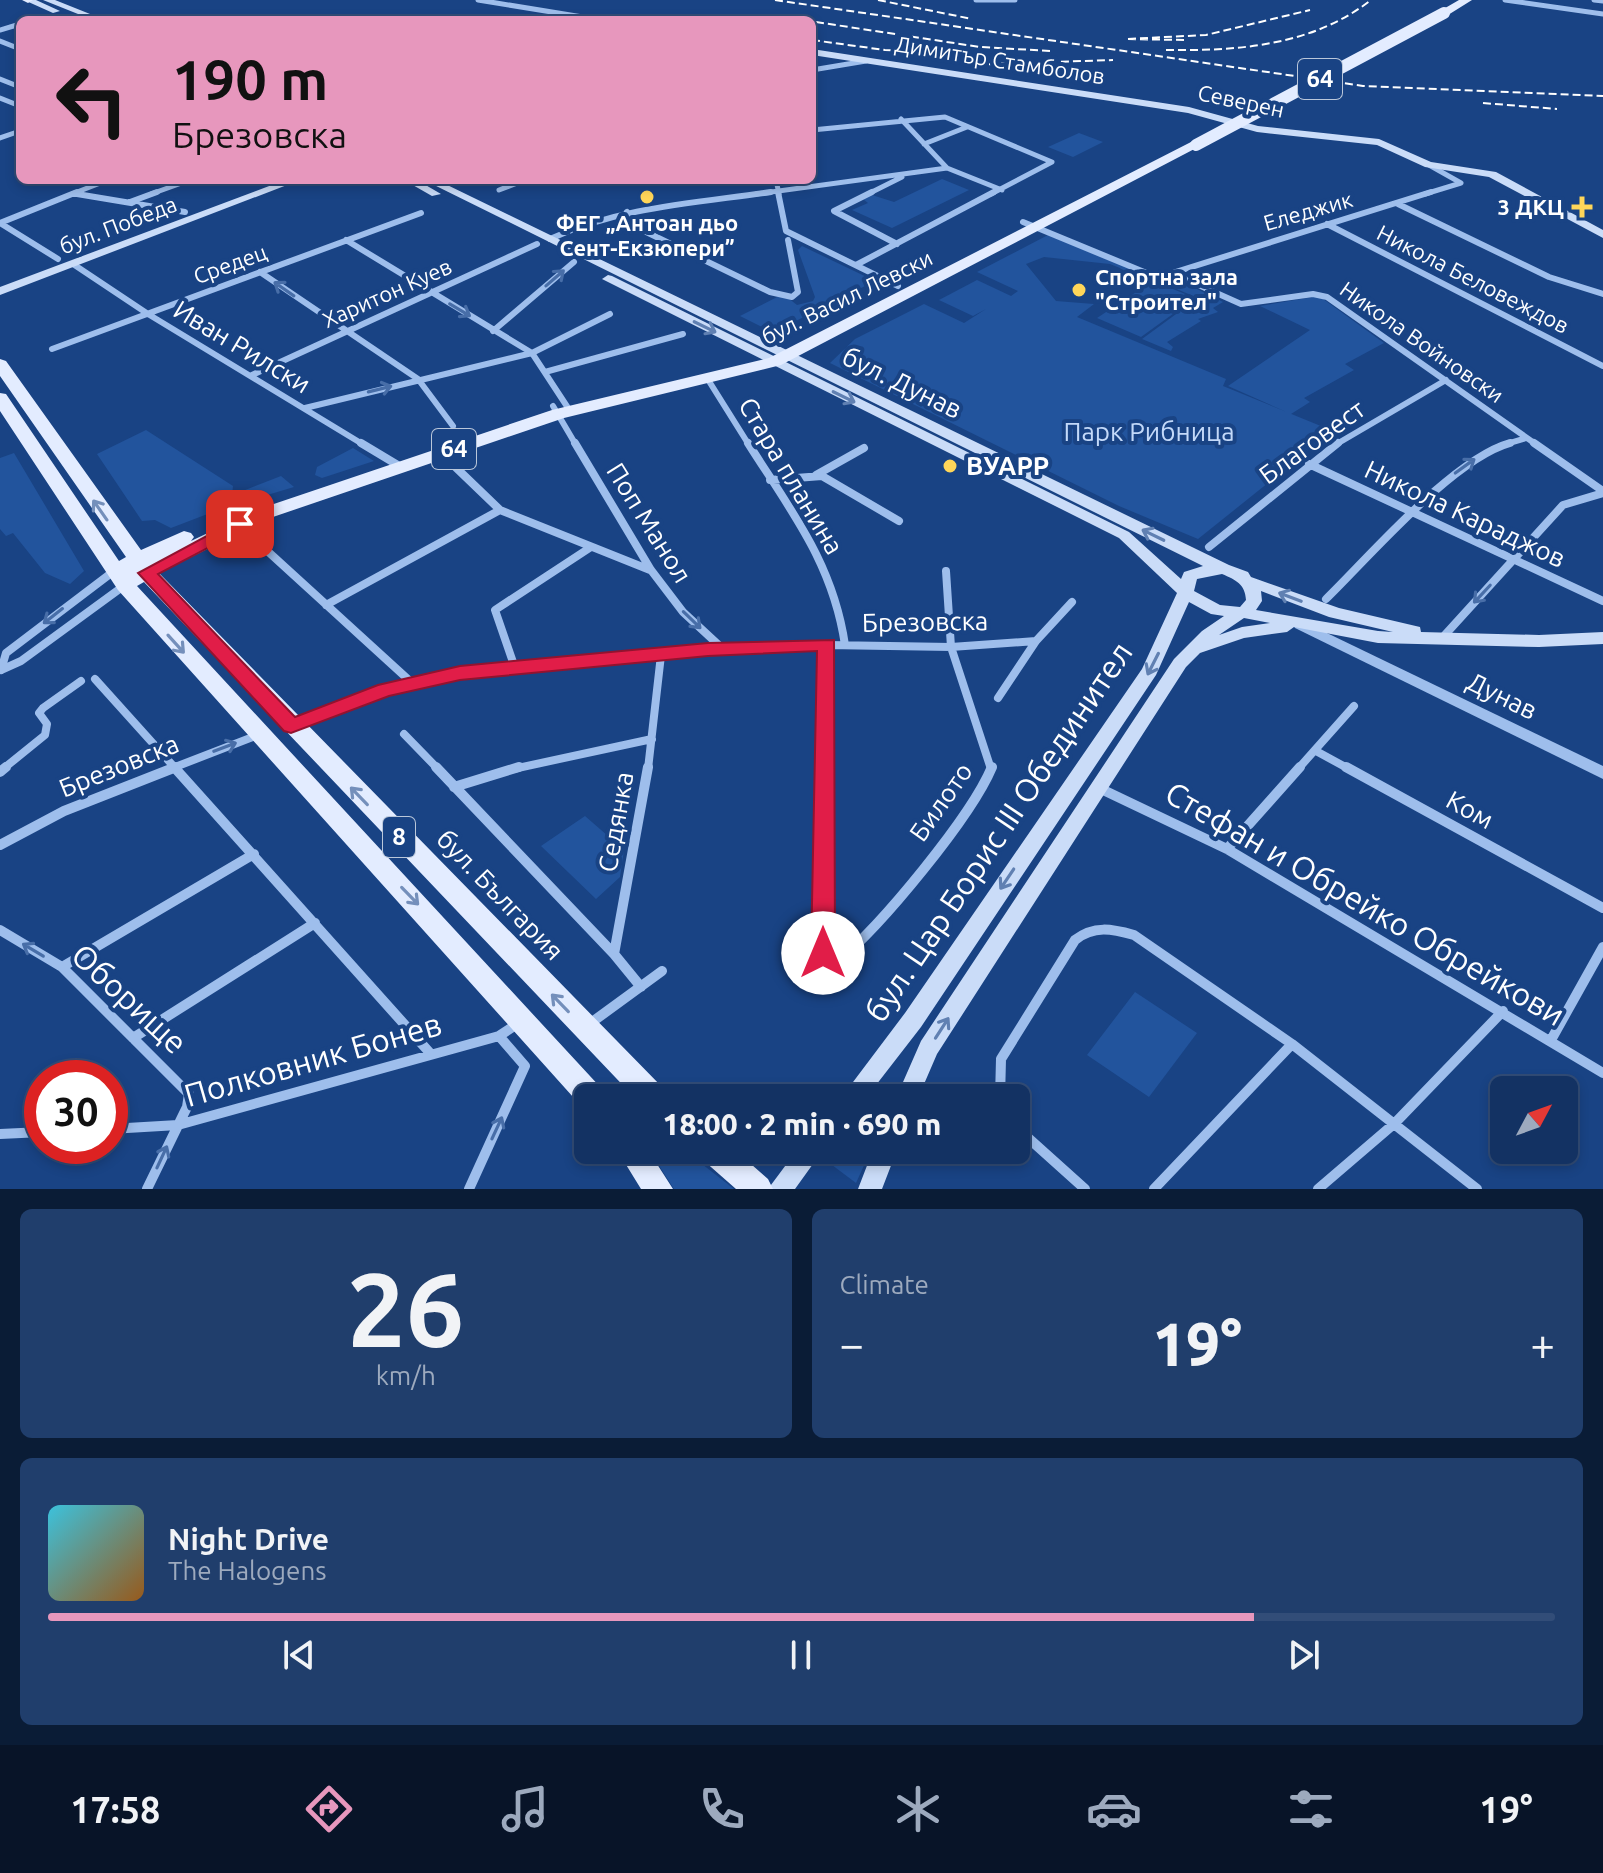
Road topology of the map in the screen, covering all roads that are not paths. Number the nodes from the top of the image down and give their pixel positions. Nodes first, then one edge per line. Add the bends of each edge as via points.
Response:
1 (28, 0) edge
2 (47, 0) edge
3 (478, 0) edge
4 (976, 0) edge
5 (1015, 0) edge
6 (1448, 0) edge
7 (1467, 0) edge
8 (1505, 0) edge
9 (1594, 0) edge
10 (1603, 1) edge
11 (1437, 11) junction
12 (1603, 14) edge
13 (69, 16) edge
14 (90, 16) edge
15 (576, 16) edge
16 (816, 53) edge
17 (870, 60) junction
18 (816, 69) edge
19 (1183, 109) joint
20 (901, 119) junction
21 (968, 127) junction
22 (816, 130) edge
23 (924, 144) junction
24 (1429, 165) junction
25 (947, 168) junction
26 (912, 173) junction
27 (1461, 183) joint
28 (98, 184) edge
29 (179, 184) edge
30 (261, 184) edge
31 (284, 184) edge
32 (417, 184) edge
33 (437, 184) edge
34 (515, 184) edge
35 (777, 184) edge
36 (778, 189) junction
37 (499, 190) dead end
38 (1002, 190) junction
39 (76, 193) junction
40 (129, 202) junction
41 (1397, 203) junction
42 (185, 212) junction
43 (627, 212) junction
44 (421, 213) dead end
45 (0, 223) edge
46 (1327, 224) junction
47 (1030, 225) junction
48 (1603, 235) edge
49 (550, 239) junction
50 (346, 240) junction
51 (788, 240) dead end
52 (537, 244) junction
53 (897, 244) junction
54 (58, 259) junction
55 (574, 262) junction
56 (73, 264) junction
57 (856, 265) junction
58 (260, 272) junction
59 (1166, 275) junction
60 (0, 281) edge
61 (898, 286) junction
62 (0, 291) edge
63 (432, 293) junction
64 (1603, 294) edge
65 (148, 314) junction
66 (610, 314) dead end
67 (493, 331) junction
68 (344, 332) junction
69 (683, 334) dead end
70 (52, 349) dead end
71 (532, 353) junction
72 (775, 355) junction
73 (0, 364) edge
74 (1603, 366) edge
75 (545, 372) junction
76 (252, 375) junction
77 (707, 378) junction
78 (418, 379) junction
79 (1446, 380) junction
80 (0, 398) edge
81 (305, 408) junction
82 (561, 409) junction
83 (453, 426) dead end
84 (1526, 438) junction
85 (864, 448) dead end
86 (446, 458) dead end
87 (396, 464) junction
88 (1309, 464) junction
89 (812, 477) junction
90 (770, 480) junction
91 (1603, 492) edge
92 (500, 510) junction
93 (1413, 512) junction
94 (899, 521) dead end
95 (252, 537) dead end
96 (591, 547) junction
97 (1209, 547) dead end
98 (1515, 559) junction
99 (141, 566) junction
100 (1223, 569) junction
101 (651, 570) junction
102 (946, 571) dead end
103 (120, 578) junction
104 (1249, 581) junction
105 (1185, 591) junction
106 (1326, 599) dead end
107 (1603, 601) edge
108 (1072, 602) dead end
109 (326, 605) junction
110 (1241, 614) junction
111 (1300, 625) junction
112 (1378, 637) junction
113 (1445, 637) junction
114 (1603, 638) edge
115 (1036, 641) junction
116 (827, 645) junction
117 (845, 645) junction
118 (951, 647) junction
119 (724, 651) junction
120 (661, 655) junction
121 (1185, 656) junction
122 (1379, 663) junction
123 (514, 665) junction
124 (0, 670) edge
125 (95, 679) dead end
126 (81, 681) dead end
127 (411, 682) junction
128 (998, 698) dead end
129 (1354, 706) dead end
130 (291, 726) junction
131 (404, 734) dead end
132 (258, 735) junction
133 (652, 739) junction
134 (1316, 751) junction
135 (174, 767) junction
136 (0, 772) edge
137 (1603, 773) edge
138 (454, 787) junction
139 (1098, 787) junction
140 (0, 845) edge
141 (1227, 849) junction
142 (254, 854) junction
143 (1603, 908) edge
144 (315, 923) junction
145 (0, 930) edge
146 (1603, 947) edge
147 (614, 954) junction
148 (62, 967) junction
149 (662, 971) dead end
150 (641, 987) junction
151 (1503, 1011) junction
152 (524, 1020) junction
153 (585, 1028) junction
154 (499, 1036) junction
155 (133, 1038) junction
156 (1551, 1040) junction
157 (1292, 1044) junction
158 (430, 1053) junction
159 (1603, 1073) edge
160 (580, 1084) edge
161 (640, 1084) edge
162 (863, 1084) edge
163 (913, 1084) edge
164 (1000, 1084) edge
165 (1395, 1123) junction
166 (178, 1125) junction
167 (128, 1128) edge
168 (24, 1133) edge
169 (0, 1134) edge
170 (1030, 1140) edge
171 (641, 1164) edge
172 (729, 1164) edge
173 (800, 1164) edge
174 (880, 1164) edge
175 (147, 1189) edge
176 (469, 1189) edge
177 (658, 1189) edge
178 (758, 1189) edge
179 (780, 1189) edge
180 (870, 1189) edge
181 (1085, 1189) edge
182 (1154, 1189) edge
183 (1318, 1189) edge
184 (1477, 1189) edge

1 - 13 main road
2 - 14 main road
3 - 15 street
4 - 5 street
6 - 11 main road, бул. Васил Левски / 64
7 - 11 main road, бул. Васил Левски / 64
8 - 12 street
9 - 10 street
11 - 47 main road, бул. Васил Левски / 64, bridge
16 - 17 main road, Димитър Стамболов
17 - 18 street
17 - 19 main road, Димитър Стамболов
19 - 24 main road, Северен via 1257,129 1379,142
20 - 21 street via 945,117
20 - 22 street
20 - 23 street
21 - 23 street
21 - 38 street via 1052,162
23 - 25 street
24 - 27 street, Северен
24 - 48 main road, Северен via 1492,174
25 - 26 street
25 - 38 street
26 - 36 street
26 - 53 street via 834,211
27 - 41 street, Еледжик
28 - 39 street
29 - 40 street
30 - 42 main road, бул. Победа
31 - 56 main road, бул. Победа
32 - 52 main road, бул. Дунав
33 - 49 main road, бул. Дунав
34 - 37 street
35 - 36 street
36 - 43 street
36 - 57 street via 786,231
38 - 53 street
39 - 40 street
39 - 45 street
40 - 42 street
41 - 46 street, Еледжик
41 - 64 street via 1444,221 1522,267
42 - 54 main road, бул. Победа
43 - 49 street
43 - 51 street via 640,229 787,297 798,292
44 - 50 street, Средец
45 - 54 street
46 - 59 street, Еледжик
46 - 74 street, Никола Беловеждов
47 - 59 street, Никола Войновски via 1149,274
47 - 61 main road, бул. Васил Левски / 64
47 - 72 main road, бул. Васил Левски / 64
49 - 72 main road, бул. Дунав
50 - 58 street, Средец
50 - 63 street
52 - 55 main road, бул. Дунав
52 - 63 street, Харитон Куев
53 - 57 street
54 - 60 main road, бул. Победа
67 -> 55 street
55 -> 72 main road, бул. Дунав
56 - 62 main road, бул. Победа
56 - 65 street, Иван Рилски
57 - 61 street
58 - 65 street, Средец
68 -> 58 street
59 - 79 street, Никола Войновски via 1241,304 1313,294 1327,297
61 - 72 main road, бул. Васил Левски / 64
63 -> 67 street
63 - 68 street, Харитон Куев
65 - 70 street, Средец
65 - 76 street, Иван Рилски
66 - 71 street
67 - 71 street
68 - 76 street, Харитон Куев
68 - 78 street
69 - 75 street
71 - 75 street, Поп Манол
71 - 78 street
72 - 77 main road, бул. Васил Левски / 64
72 - 82 main road, бул. Васил Левски / 64
100 -> 72 main road, бул. Дунав
72 -> 105 main road, бул. Дунав via 1124,535
99 -> 73 main road, бул. България / 8
75 - 82 street, Поп Манол
76 - 81 street, Иван Рилски
77 - 82 main road, бул. Васил Левски / 64
77 - 90 street, Стара планина
81 -> 78 street
78 - 83 street
79 - 84 street, Никола Войновски
79 - 88 street, Благовест via 1347,435
80 - 103 main road, 8
81 - 87 street, Иван Рилски
82 - 87 main road, бул. Васил Левски / 64
82 - 101 street, Поп Манол
84 - 91 street, Никола Войновски
93 -> 84 street via 1459,469 1491,448
85 - 89 street
86 - 92 street
87 - 99 main road, бул. Васил Левски / 64 via 249,509
88 - 93 street, Никола Караджов
88 - 97 street, Благовест
89 - 90 street
89 - 94 street via 822,476
90 - 117 street, Стара планина via 831,581
91 - 98 street via 1563,505
92 - 96 street
92 - 109 street
93 - 98 street, Никола Караджов
93 - 106 street
95 - 109 street
96 - 101 street
96 - 123 street via 495,610
98 - 107 street, Никола Караджов
98 -> 113 street
99 - 103 main road, бул. Васил Левски / 64
99 - 130 main road, бул. България / 8
100 - 104 main road, бул. Дунав
100 - 105 main road via 1197,573
101 -> 119 street, Поп Манол via 683,612
102 - 118 street, Билото
103 - 124 street via 21,661
103 -> 124 street via 6,653
103 -> 132 main road, 8
104 - 110 main road via 1255,595
113 -> 104 main road, бул. Дунав via 1335,613
105 - 110 main road, бул. Дунав via 1217,610
105 -> 162 main road, бул. Цар Борис III Обединител via 1150,671 913,1020
108 - 115 street
109 - 127 street
110 - 111 main road, бул. Дунав
110 - 121 main road, бул. Цар Борис III Обединител
111 - 112 main road
111 - 121 main road via 1234,635
111 - 122 street, Дунав
112 - 113 main road
112 - 122 street
113 - 114 main road
115 - 118 street, Брезовска
115 - 128 street
116 - 117 street, Брезовска
116 - 118 street, Билото via 823,953 832,961 844,959 988,780 992,768
116 - 119 street, Брезовска
117 - 118 street, Брезовска
119 - 120 street, Брезовска
120 - 123 street, Брезовска
120 - 133 street, Седянка
121 - 139 main road, бул. Цар Борис III Обединител
122 - 137 street, Дунав
123 - 127 street, Брезовска
125 - 135 street
126 - 136 street via 43,708 39,713 49,729 45,735
127 - 130 street, Брезовска
129 - 134 street
153 -> 130 main road, бул. България / 8
131 - 138 street
135 -> 132 street, Брезовска
132 -> 152 main road, 8
133 - 138 street via 527,765
133 - 147 street, Седянка
134 - 141 street
134 - 143 street, Ком
135 - 140 street, Брезовска via 64,811
135 - 142 street
138 - 147 street
139 - 141 street, Стефан и Обрейко Обрейкови
163 -> 139 main road, бул. Цар Борис III Обединител via 929,1048
141 - 151 street, Стефан и Обрейко Обрейкови
142 - 144 street
142 - 148 street
144 - 155 street
144 - 158 street
148 -> 145 street, Оборище
146 - 156 street
147 - 150 street
148 - 155 street, Оборище
149 - 150 street
150 - 153 street
151 - 156 street, Стефан и Обрейко Обрейкови
151 - 165 street
152 - 154 street, Полковник Бонев
152 - 160 main road, 8
153 - 161 main road, бул. България / 8
154 - 158 street, Полковник Бонев
176 -> 154 street via 525,1066
155 - 166 street, Оборище via 189,1094
156 - 159 street, Стефан и Обрейко Обрейкови
157 - 164 street via 1134,935 1106,927 1075,940 1001,1059
157 - 165 street
157 - 182 street
158 - 166 street, Полковник Бонев
165 - 183 street
165 - 184 street
166 - 167 street, Полковник Бонев
175 -> 166 street
168 - 169 street
170 - 181 street
171 - 177 main road
172 - 178 main road
173 - 179 main road
174 - 180 main road

